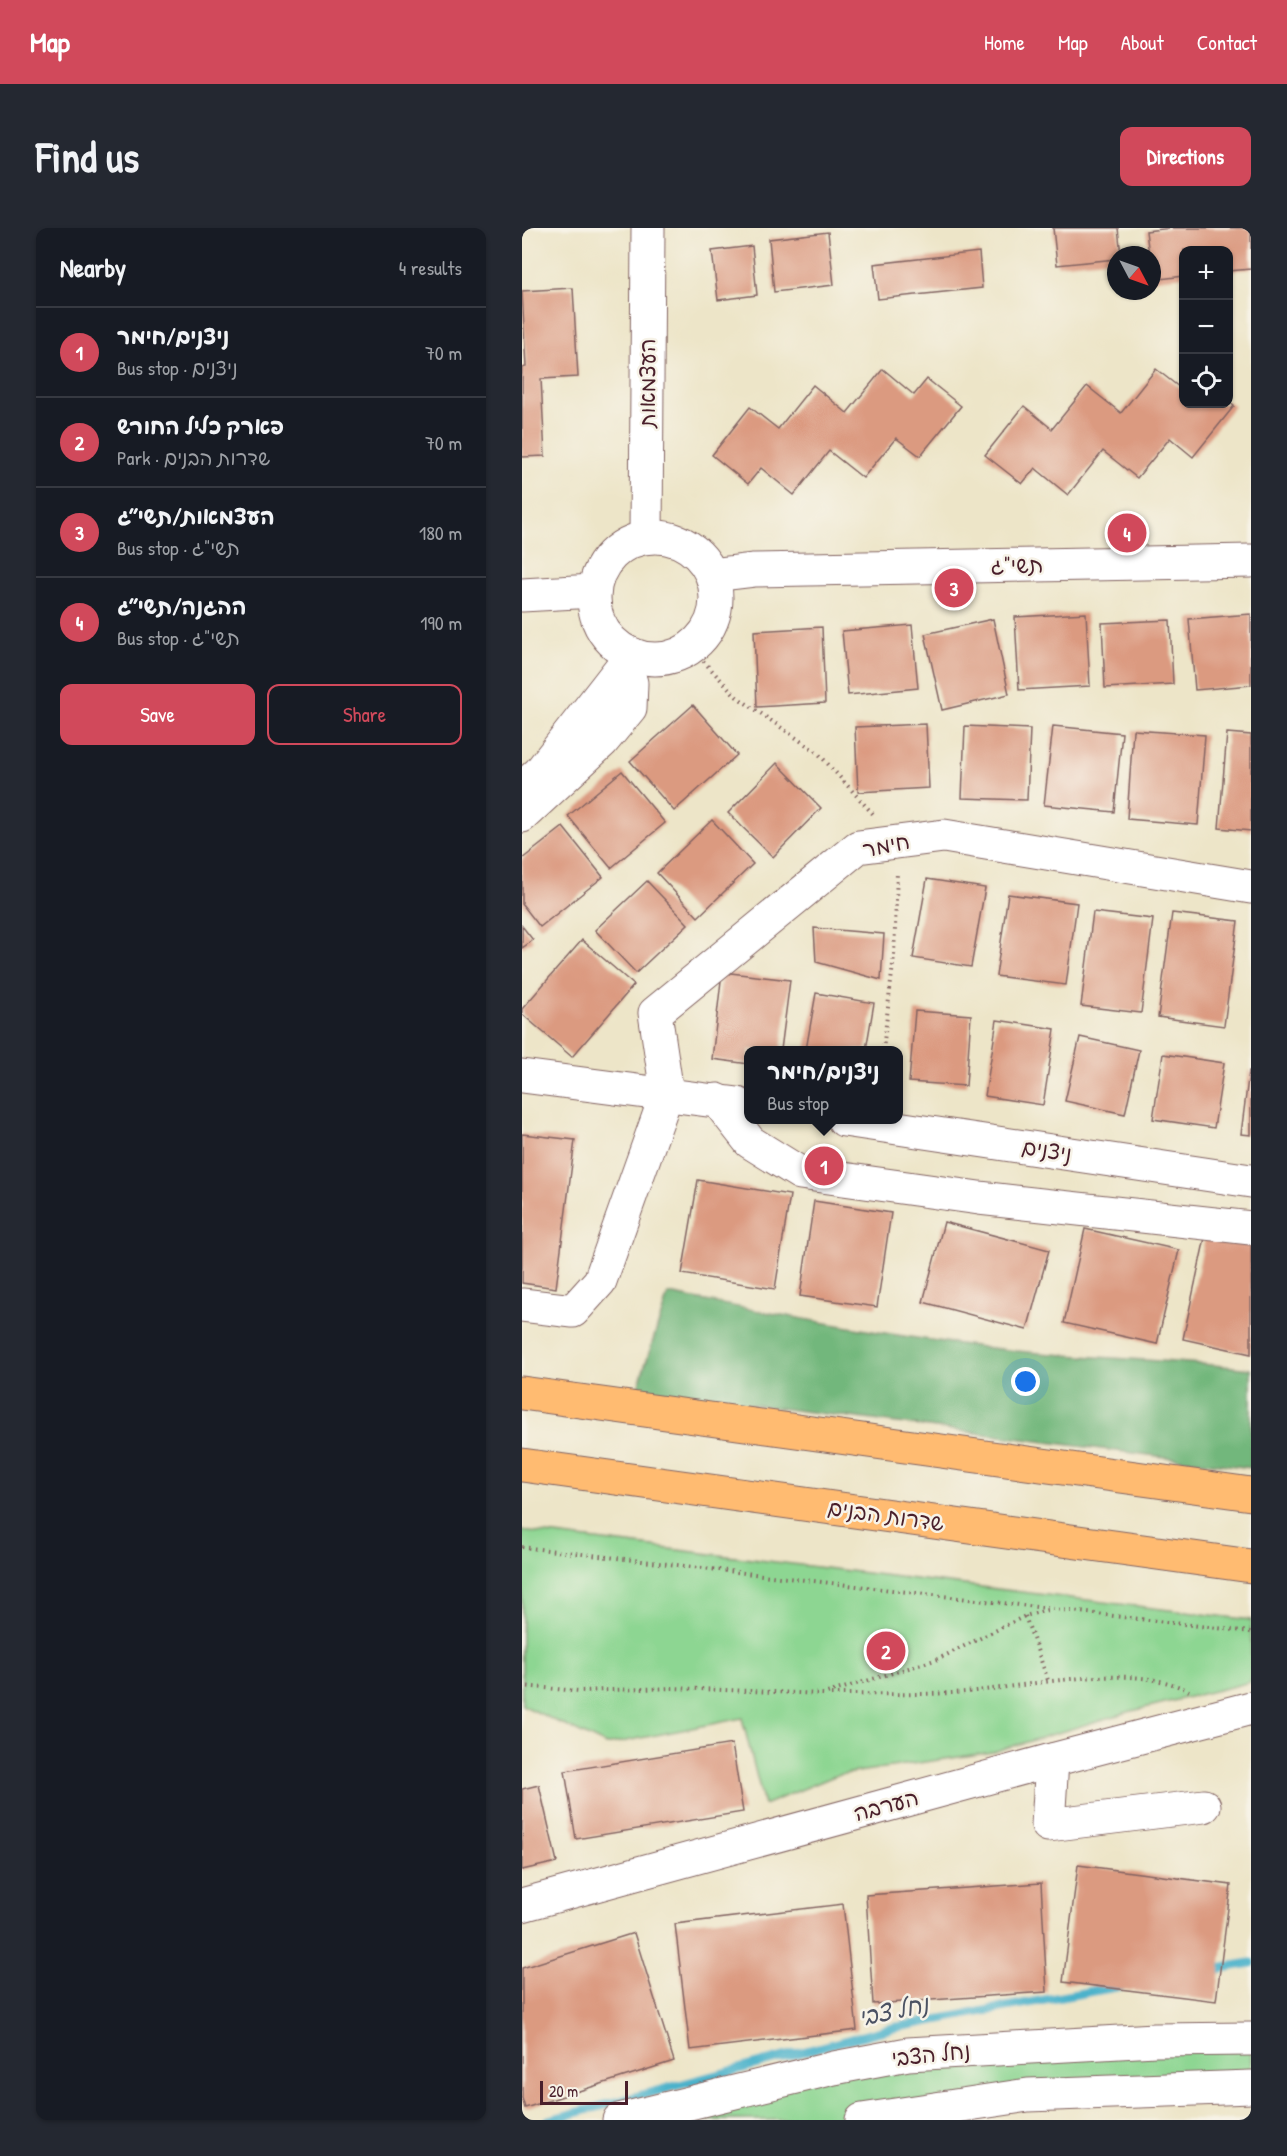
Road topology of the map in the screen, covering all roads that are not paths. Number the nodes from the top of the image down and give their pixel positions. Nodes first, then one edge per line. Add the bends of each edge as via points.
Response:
1 (648, 228) edge
2 (646, 537) junction
3 (1251, 561) edge
4 (712, 575) junction
5 (594, 591) junction
6 (522, 595) edge
7 (629, 659) junction
8 (522, 788) edge
9 (522, 816) edge
10 (1251, 887) edge
11 (522, 1076) edge
12 (667, 1093) junction
13 (717, 1100) junction
14 (744, 1104) edge
15 (877, 1124) edge
16 (1251, 1181) edge
17 (1251, 1228) edge
18 (522, 1305) edge
19 (522, 1393) edge
20 (522, 1465) edge
21 (1251, 1494) edge
22 (1251, 1566) edge
23 (1251, 1708) edge
24 (1052, 1760) junction
25 (1204, 1806) dead end
26 (522, 1905) edge
27 (1251, 2039) edge
28 (1251, 2087) edge
29 (619, 2120) edge
30 (862, 2120) edge

1 - 2 street, העצמאות
2 - 4 street via 666,537 686,545 702,557
2 - 5 street via 627,543 611,555
3 - 4 street, תשי"ג via 754,570
4 - 7 street via 714,615 691,648 672,656
5 - 6 street
5 - 7 street via 595,611 602,629
7 - 8 street via 540,772
7 - 9 street via 630,708 602,742
10 - 12 street, חימר via 944,836 858,847 655,1014
11 - 12 street
12 - 13 street
12 - 18 street via 600,1281 573,1311
13 - 14 street
13 - 17 street via 750,1142 800,1173 979,1198
15 - 16 street, ניצנים
19 - 21 main road
20 - 22 main road, שדרות הבנים
23 - 24 street, הערבה
24 - 25 street via 1048,1825
24 - 26 street, הערבה
27 - 29 street, נחל הצבי via 1131,2041 909,2054
28 - 30 street via 1028,2095

